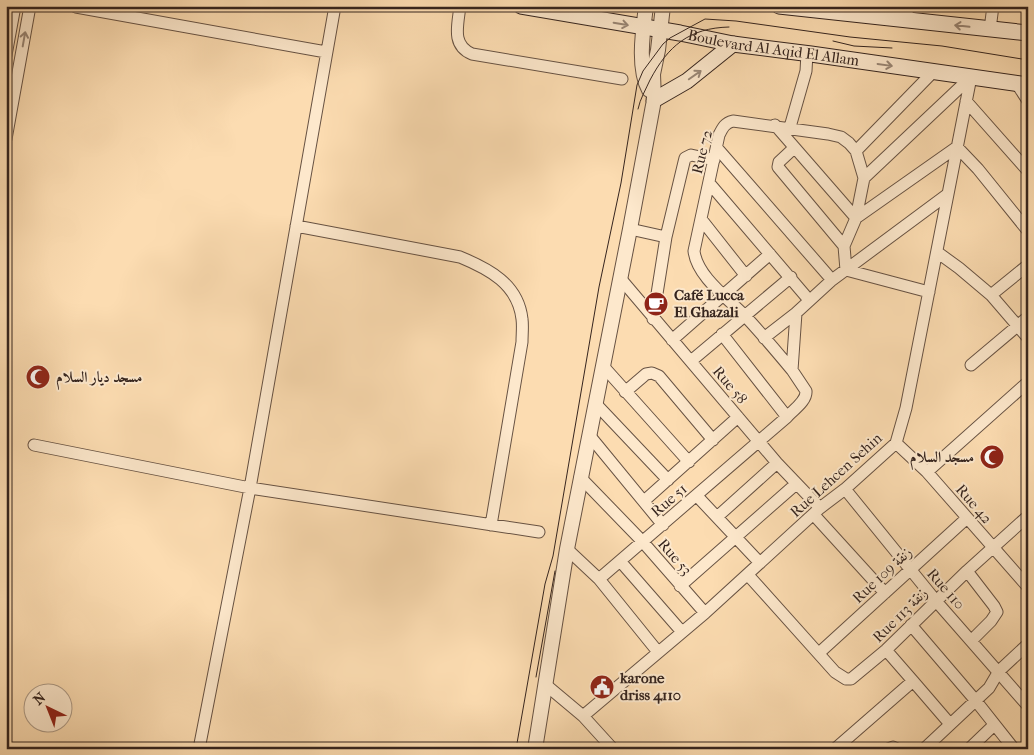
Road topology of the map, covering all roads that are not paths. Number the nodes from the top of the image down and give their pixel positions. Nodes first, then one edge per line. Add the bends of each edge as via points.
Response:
1 (15, 6) edge
2 (30, 6) edge
3 (335, 6) edge
4 (460, 6) edge
5 (521, 6) edge
6 (646, 6) edge
7 (663, 6) edge
8 (779, 6) edge
9 (993, 6) edge
10 (76, 7) edge
11 (907, 13) edge
12 (10, 18) edge
13 (27, 21) junction
14 (643, 28) junction
15 (990, 29) junction
16 (661, 31) junction
17 (1028, 33) edge
18 (733, 44) junction
19 (326, 52) junction
20 (807, 53) junction
21 (6, 55) edge
22 (933, 72) junction
23 (971, 77) junction
24 (622, 79) dead end
25 (1022, 85) edge
26 (654, 100) junction
27 (966, 101) junction
28 (1028, 102) edge
29 (775, 125) junction
30 (790, 127) junction
31 (6, 139) edge
32 (957, 147) junction
33 (717, 148) junction
34 (794, 148) junction
35 (856, 151) junction
36 (714, 160) junction
37 (1028, 171) edge
38 (864, 178) junction
39 (710, 184) junction
40 (948, 194) junction
41 (856, 218) junction
42 (701, 219) junction
43 (296, 226) junction
44 (630, 229) junction
45 (1028, 231) edge
46 (666, 237) junction
47 (844, 246) junction
48 (937, 252) junction
49 (770, 254) junction
50 (1028, 265) edge
51 (846, 270) junction
52 (746, 276) junction
53 (791, 277) junction
54 (620, 278) junction
55 (832, 280) junction
56 (929, 292) junction
57 (991, 295) junction
58 (724, 296) junction
59 (809, 300) junction
60 (796, 312) junction
61 (745, 316) junction
62 (1028, 317) edge
63 (653, 319) junction
64 (1017, 326) junction
65 (722, 334) junction
66 (764, 338) junction
67 (1028, 338) edge
68 (672, 340) junction
69 (691, 361) junction
70 (971, 365) dead end
71 (602, 366) junction
72 (792, 370) junction
73 (1028, 382) edge
74 (625, 392) junction
75 (595, 403) junction
76 (787, 417) junction
77 (738, 418) junction
78 (589, 435) junction
79 (714, 440) junction
80 (758, 442) junction
81 (896, 443) junction
82 (34, 445) dead end
83 (689, 462) junction
84 (777, 463) junction
85 (927, 472) junction
86 (580, 477) junction
87 (668, 480) junction
88 (796, 484) junction
89 (250, 488) junction
90 (845, 489) junction
91 (697, 496) junction
92 (644, 501) junction
93 (817, 512) junction
94 (1028, 516) edge
95 (717, 517) junction
96 (967, 518) junction
97 (491, 525) junction
98 (663, 526) junction
99 (539, 532) dead end
100 (735, 537) junction
101 (642, 541) junction
102 (993, 548) junction
103 (567, 549) junction
104 (620, 561) junction
105 (760, 563) junction
106 (910, 570) junction
107 (967, 571) junction
108 (748, 574) junction
109 (599, 579) junction
110 (1026, 581) edge
111 (680, 586) junction
112 (885, 593) junction
113 (936, 600) junction
114 (705, 613) junction
115 (911, 625) junction
116 (682, 632) junction
117 (972, 640) junction
118 (1028, 644) edge
119 (886, 650) junction
120 (658, 652) junction
121 (819, 653) junction
122 (999, 671) junction
123 (913, 681) junction
124 (546, 685) junction
125 (976, 701) junction
126 (1028, 706) edge
127 (583, 716) junction
128 (950, 724) junction
129 (994, 725) junction
130 (199, 749) edge
131 (535, 749) edge
132 (613, 749) edge
133 (834, 749) edge
134 (888, 749) edge
135 (897, 749) edge
136 (924, 749) edge
137 (969, 749) edge
138 (1014, 749) edge

1 - 12 street
2 - 13 street
3 - 19 street
4 - 24 street via 457,38 465,51
5 -> 14 main road, Boulevard Al Aqid El Allam
6 - 14 street
7 - 16 street
8 - 11 main road
9 - 15 street
10 - 19 street
15 -> 11 main road
12 - 13 street
12 - 21 street
31 -> 13 street
14 - 16 main road, Boulevard Al Aqid El Allam
14 - 26 street via 643,71
15 - 17 main road
16 - 18 main road, Boulevard Al Aqid El Allam
16 - 26 street via 653,74
18 - 20 main road, Boulevard Al Aqid El Allam
26 -> 18 main road via 695,75
19 - 43 street
20 -> 22 main road, Boulevard Al Aqid El Allam
20 - 30 street via 806,71
22 - 23 main road, Boulevard Al Aqid El Allam
22 - 35 street
23 - 25 main road, Boulevard Al Aqid El Allam
23 - 27 street, Rue Lehcen Sehin
23 - 38 street
25 - 28 street
26 - 44 street
27 - 32 street, Rue Lehcen Sehin
27 - 37 street
29 - 30 street, Rue 72
29 - 33 street, Rue 72 via 727,123 722,128
29 - 34 street
30 - 35 street, Rue 72 via 841,137
32 - 40 street, Rue Lehcen Sehin
32 - 41 street
32 - 45 street
33 - 36 street, Rue 72
33 - 55 street
34 - 41 street
34 - 47 street via 778,167
35 - 38 street
36 - 39 street, Rue 72
36 - 46 street via 691,155 685,158
38 - 41 street
39 - 42 street, Rue 72
39 - 49 street
40 - 48 street, Rue Lehcen Sehin
40 - 51 street
41 - 47 street
42 - 52 street
42 - 58 street, Rue 72 via 695,260
43 - 89 street
43 - 97 street via 460,257 498,275 510,288 522,318 522,342
44 - 46 street
44 - 54 street
46 - 63 street
47 - 51 street
48 - 56 street, Rue Lehcen Sehin
48 - 57 street
49 - 52 street
49 - 53 street
50 - 57 street
51 - 55 street
51 - 56 street
52 - 58 street
53 - 59 street
53 - 61 street
54 - 63 street, Rue 58
54 - 71 street
55 - 59 street
56 - 81 street, Rue Lehcen Sehin
57 - 64 street
58 - 61 street
58 - 68 street
59 - 60 street
60 - 66 street
60 - 72 street
61 - 65 street
61 - 66 street
62 - 64 street
63 - 68 street, Rue 58
64 - 67 street
64 - 70 street
65 - 69 street
65 - 76 street
66 - 72 street
68 - 69 street, Rue 58
69 - 77 street, Rue 58
71 - 74 street
71 - 75 street
72 - 76 street, Rue 51 via 807,394
73 - 85 street
74 - 79 street via 646,374 659,376
74 - 83 street
75 - 78 street
75 - 87 street
76 - 80 street, Rue 51
77 - 79 street
77 - 80 street, Rue 58
78 - 86 street
78 - 92 street, Rue 53
79 - 83 street
80 - 84 street, Rue 58
80 - 91 street, Rue 51
81 - 85 street, Rue 42
81 - 90 street, Rue Lehcen Sehin
82 - 89 street
83 - 87 street
84 - 88 street, Rue 58
84 - 95 street
85 - 96 street, Rue 42
86 - 101 street, Rue 53
86 - 103 street
87 - 92 street
88 - 93 street, Rue 58
88 - 100 street
89 - 97 street
89 - 130 street
90 - 93 street, Rue Lehcen Sehin
90 - 106 street, Rue 110
91 - 95 street
91 - 98 street, Rue 51
92 - 98 street, Rue 53
93 - 105 street, Rue Lehcen Sehin
93 - 112 street, Rue 58
94 - 102 street, Rue 113 زنقة
95 - 100 street
96 - 102 street, Rue 42
96 - 106 street, Rue 109 زنقة
97 - 99 street
98 - 101 street, Rue 51
100 - 105 street
100 - 111 street
101 - 104 street, Rue 51
101 - 111 street, Rue 53
102 - 107 street, Rue 113 زنقة
102 - 110 street, Rue 42
103 - 109 street
103 - 124 street
104 - 109 street, Rue 51
104 - 116 street
105 - 108 street, Rue Lehcen Sehin
106 - 112 street, Rue 109 زنقة
106 - 113 street, Rue 110
107 - 113 street, Rue 113 زنقة
107 - 117 street via 996,612
108 - 114 street, Rue Lehcen Sehin
108 - 121 street
109 - 120 street
111 - 114 street, Rue 53
112 - 121 street, Rue 109 زنقة
113 - 115 street, Rue 113 زنقة
113 - 117 street, Rue 110
114 - 116 street, Rue Lehcen Sehin
115 - 119 street, Rue 113 زنقة
115 - 125 street
116 - 120 street, Rue Lehcen Sehin
117 - 122 street, Rue 110
118 - 122 street
119 - 121 street, Rue 113 زنقة via 852,679 835,672
119 - 123 street
120 - 127 street, Rue Lehcen Sehin
122 - 125 street
122 - 126 street, Rue 110
123 - 128 street
123 - 133 street
124 - 127 street
124 - 131 street
125 - 128 street
125 - 129 street
127 - 132 street
128 - 136 street
129 - 137 street
129 - 138 street
134 - 135 street

